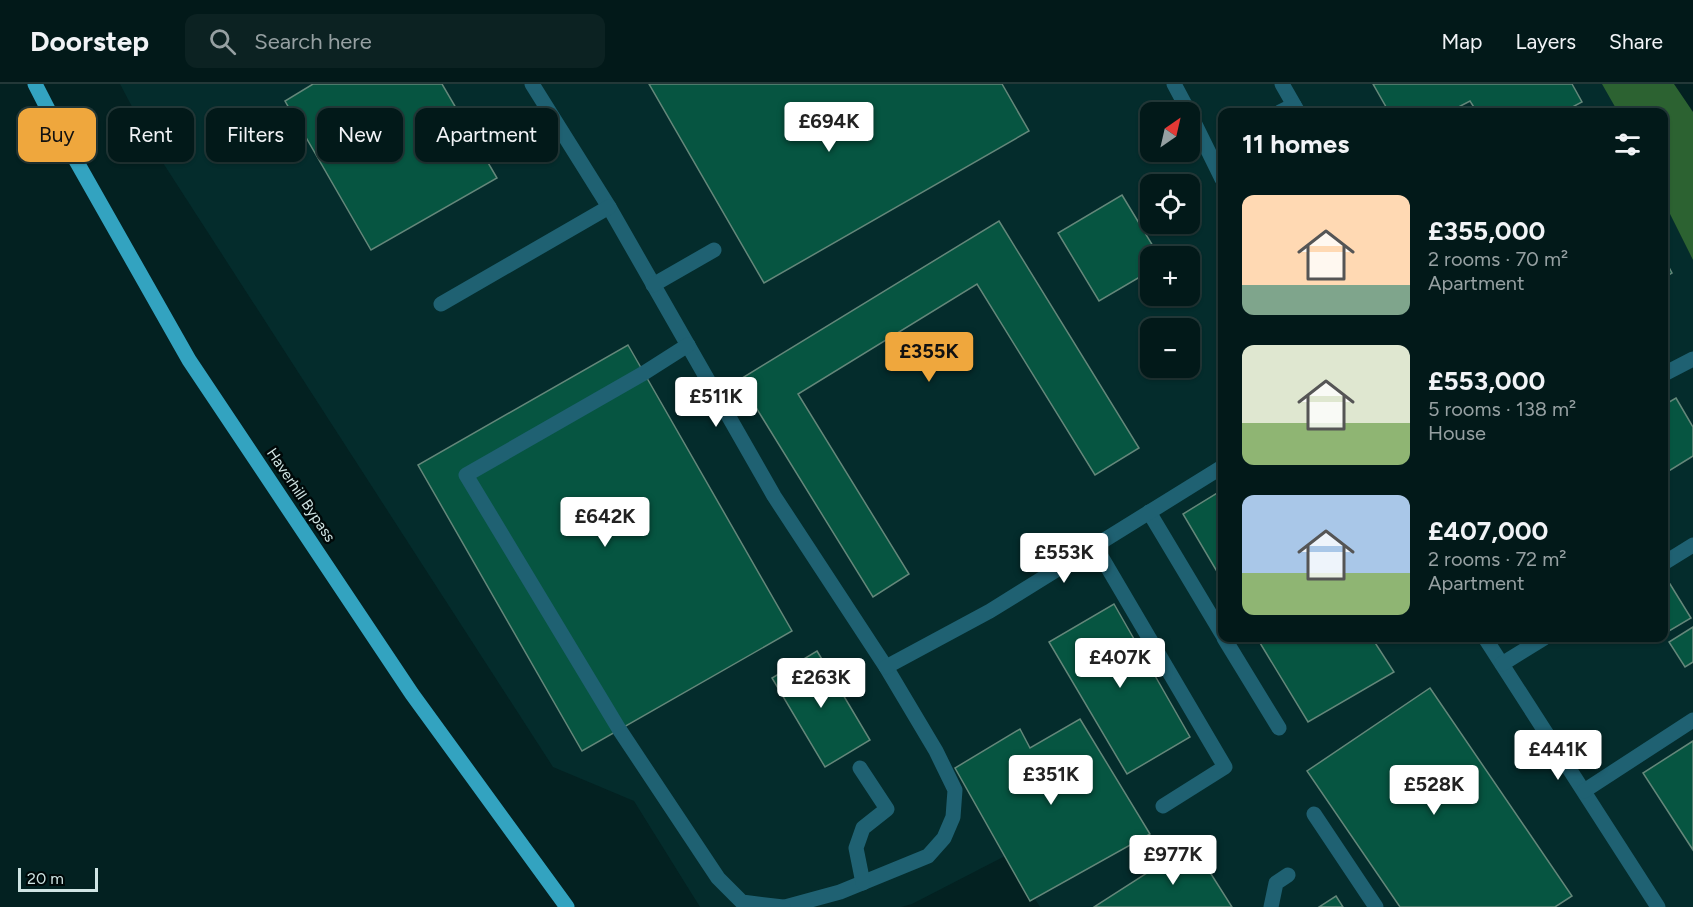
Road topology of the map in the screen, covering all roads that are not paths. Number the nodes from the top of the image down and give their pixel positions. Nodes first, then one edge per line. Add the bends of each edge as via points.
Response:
1 (35, 84) edge
2 (532, 84) edge
3 (1174, 84) edge
4 (1282, 84) edge
5 (1183, 102) edge
6 (1290, 108) edge
7 (1200, 127) edge
8 (1216, 148) edge
9 (609, 207) junction
10 (714, 250) dead end
11 (653, 285) junction
12 (441, 304) dead end
13 (688, 345) junction
14 (1693, 359) edge
15 (1668, 372) edge
16 (1218, 469) edge
17 (1149, 512) junction
18 (1693, 545) edge
19 (1095, 546) junction
20 (1668, 561) edge
21 (1218, 628) edge
22 (1227, 642) edge
23 (1488, 642) edge
24 (1538, 642) edge
25 (1502, 664) junction
26 (886, 667) junction
27 (1693, 720) edge
28 (1279, 728) dead end
29 (860, 768) dead end
30 (1584, 791) junction
31 (1163, 806) dead end
32 (1314, 814) dead end
33 (1288, 875) dead end
34 (863, 883) junction
35 (567, 907) edge
36 (784, 907) edge
37 (1271, 907) edge
38 (1376, 907) edge
39 (1658, 907) edge

1 - 35 main road, Haverhill Bypass via 189,360 412,694
2 - 9 street
3 - 5 street
4 - 6 street
7 - 8 street
9 - 11 street
9 - 12 street
10 - 11 street
11 - 13 street
13 - 26 street via 774,496
13 - 36 street via 466,475 620,729 718,878 742,902
14 - 15 street
16 - 17 street
17 - 19 street
17 - 21 street
18 - 20 street
19 - 26 street via 990,611
19 - 31 street via 1226,767
22 - 28 street
23 - 25 street
24 - 25 street
25 - 30 street
26 - 34 street via 955,790 953,817 944,837 928,856
27 - 30 street
29 - 34 street via 887,809 863,828 856,848
30 - 39 street
32 - 38 street
33 - 37 street via 1276,883
34 - 36 street

